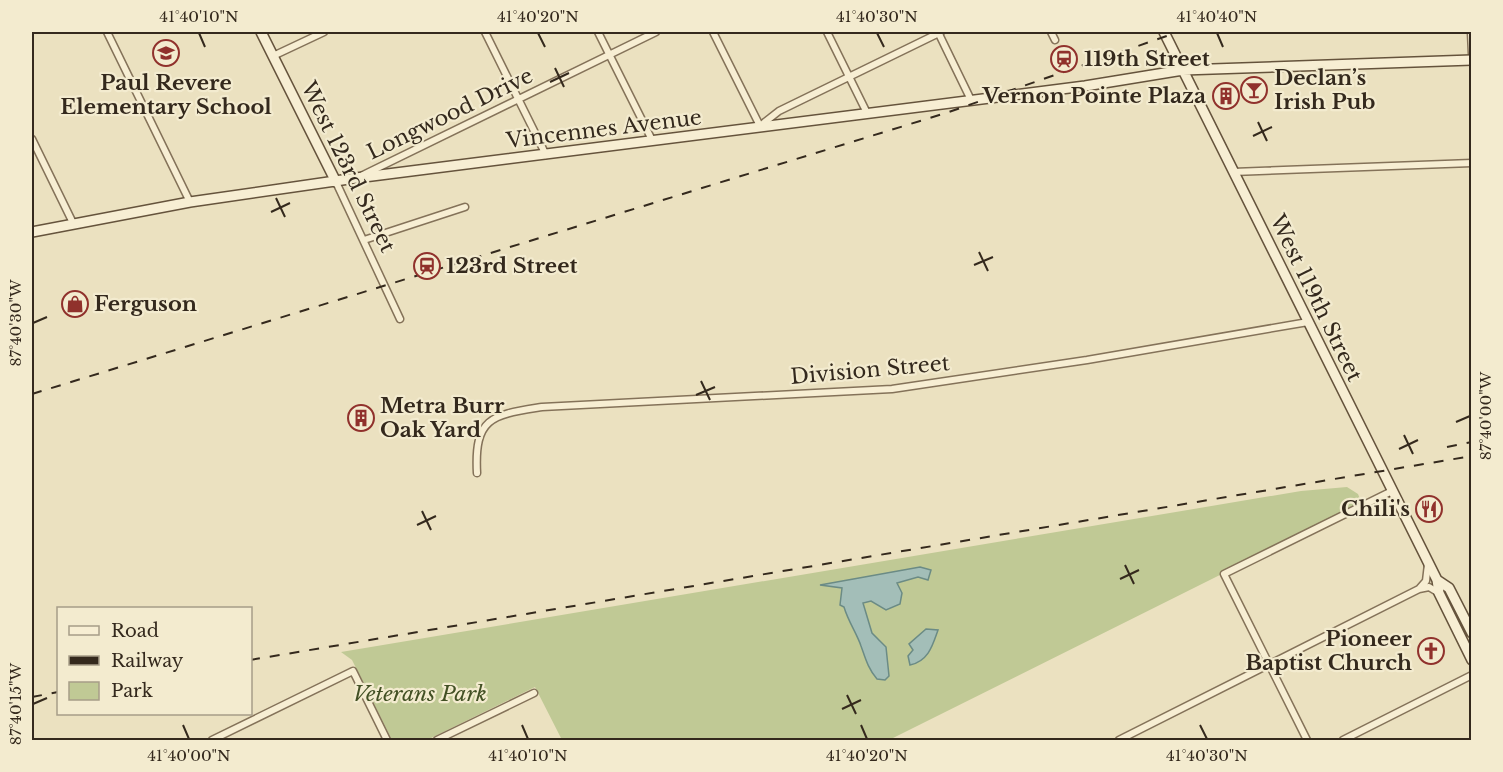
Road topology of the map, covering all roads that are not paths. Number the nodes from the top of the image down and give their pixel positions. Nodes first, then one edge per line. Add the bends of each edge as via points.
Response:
1 (106, 32) edge
2 (261, 32) edge
3 (324, 32) edge
4 (485, 32) edge
5 (598, 32) edge
6 (656, 32) edge
7 (713, 32) edge
8 (827, 32) edge
9 (939, 32) edge
10 (1051, 32) edge
11 (1164, 32) edge
12 (1471, 32) edge
13 (1055, 40) dead end
14 (609, 54) junction
15 (1472, 54) edge
16 (273, 56) junction
17 (1472, 60) edge
18 (1183, 70) junction
19 (849, 76) junction
20 (519, 99) junction
21 (971, 100) junction
22 (867, 113) junction
23 (760, 126) junction
24 (32, 140) edge
25 (652, 140) junction
26 (546, 155) junction
27 (1472, 163) edge
28 (1233, 172) junction
29 (356, 178) junction
30 (336, 182) junction
31 (190, 202) junction
32 (465, 207) dead end
33 (73, 224) junction
34 (32, 232) edge
35 (364, 240) junction
36 (400, 319) dead end
37 (1308, 322) junction
38 (477, 473) dead end
39 (1392, 490) junction
40 (1428, 563) junction
41 (1437, 580) junction
42 (1419, 589) junction
43 (1439, 593) junction
44 (1472, 633) edge
45 (1472, 660) edge
46 (1269, 665) junction
47 (1472, 675) edge
48 (534, 693) dead end
49 (212, 741) edge
50 (387, 741) edge
51 (437, 741) edge
52 (1119, 741) edge
53 (1307, 741) edge
54 (1343, 741) edge

1 - 31 street
2 - 16 main road, West 123rd Street
3 - 16 street
4 - 20 street
5 - 14 street
6 - 14 street, Longwood Drive
7 - 23 street
8 - 19 street
9 - 19 street
9 - 21 street
10 - 13 street
11 - 18 main road, West 119th Street
12 - 15 street
14 - 20 street, Longwood Drive
14 - 25 street
16 - 30 main road, West 123rd Street
17 - 18 main road, Vincennes Avenue
18 - 21 main road, Vincennes Avenue
18 - 28 main road, West 119th Street
19 - 22 street
19 - 23 street via 779,111
20 - 26 street
20 - 29 street, Longwood Drive
21 - 22 main road, Vincennes Avenue
22 - 23 main road, Vincennes Avenue
23 - 25 main road, Vincennes Avenue
24 - 33 street
25 - 26 main road, Vincennes Avenue
26 - 29 main road, Vincennes Avenue
27 - 28 street
28 - 37 main road, West 119th Street
29 - 30 main road, Vincennes Avenue
30 - 31 main road, Vincennes Avenue
30 - 35 street, West 123rd Street
31 - 33 main road, Vincennes Avenue
32 - 35 street
33 - 34 main road, Vincennes Avenue
35 - 36 street, West 123rd Street
37 - 38 street, Division Street via 892,389 542,406 507,412 489,420 481,433
37 - 39 main road, West 119th Street
39 - 40 main road, West 119th Street
39 - 46 street via 1224,574
40 - 41 main road, West 119th Street
40 - 42 street via 1426,580
41 - 43 main road, West 119th Street
41 - 44 main road, West 119th Street via 1449,588
42 - 43 street via 1429,587
42 - 46 street
43 - 45 main road, West 119th Street
46 - 52 street
46 - 53 street
47 - 54 street
48 - 51 street
49 - 50 street via 352,671

